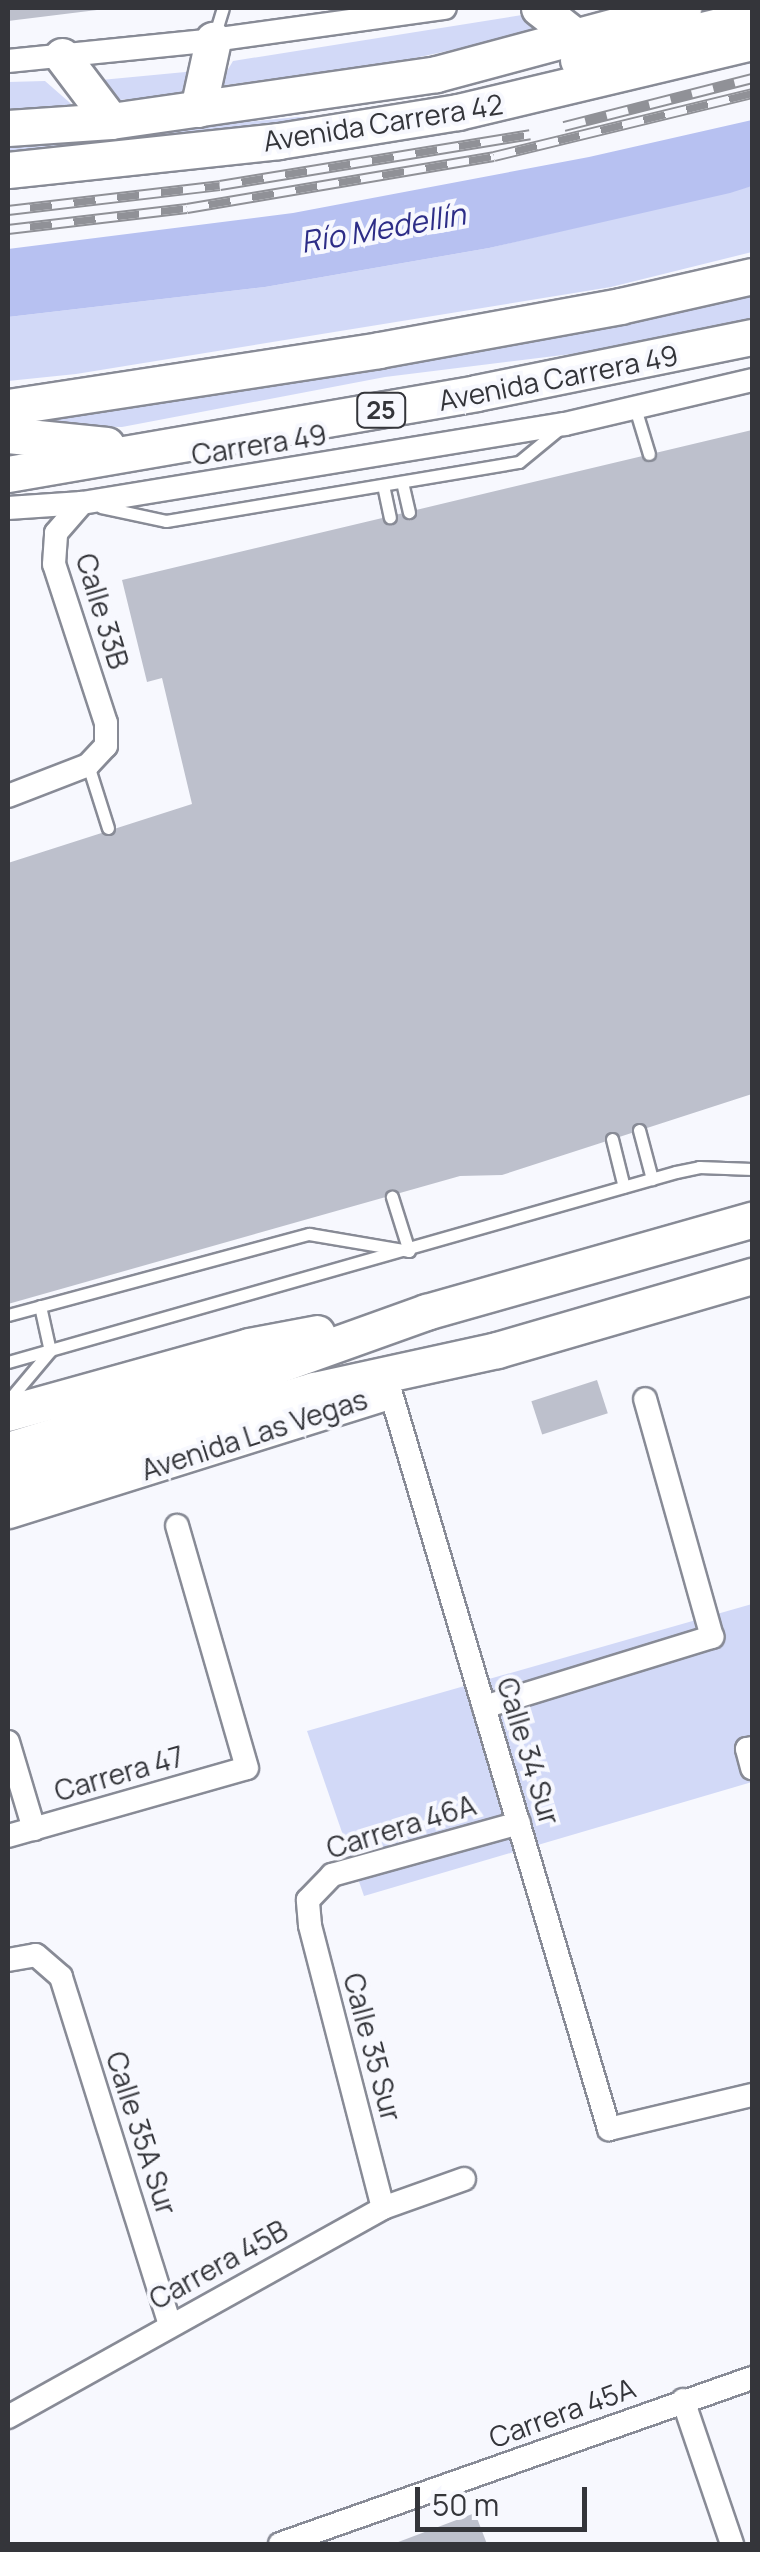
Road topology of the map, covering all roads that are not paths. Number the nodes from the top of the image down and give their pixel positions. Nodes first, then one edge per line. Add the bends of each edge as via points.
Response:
1 (445, 8) edge
2 (539, 8) edge
3 (683, 8) edge
4 (752, 18) edge
5 (218, 24) edge
6 (575, 36) junction
7 (752, 42) edge
8 (62, 56) junction
9 (8, 61) edge
10 (436, 74) junction
11 (198, 109) junction
12 (111, 121) junction
13 (8, 128) edge
14 (8, 170) edge
15 (752, 276) edge
16 (752, 336) edge
17 (752, 380) edge
18 (8, 407) edge
19 (634, 408) junction
20 (566, 424) junction
21 (8, 435) edge
22 (153, 450) junction
23 (649, 454) dead end
24 (8, 474) edge
25 (402, 482) junction
26 (383, 485) junction
27 (82, 502) junction
28 (8, 508) edge
29 (409, 512) dead end
30 (390, 517) dead end
31 (88, 764) junction
32 (8, 796) edge
33 (108, 828) dead end
34 (639, 1130) dead end
35 (612, 1139) dead end
36 (752, 1169) edge
37 (652, 1179) junction
38 (624, 1187) junction
39 (392, 1197) dead end
40 (752, 1220) edge
41 (409, 1251) junction
42 (752, 1276) edge
43 (40, 1306) junction
44 (426, 1312) junction
45 (8, 1315) edge
46 (498, 1350) junction
47 (50, 1351) junction
48 (8, 1362) edge
49 (390, 1390) junction
50 (645, 1398) dead end
51 (8, 1400) edge
52 (8, 1413) edge
53 (8, 1450) edge
54 (8, 1480) edge
55 (8, 1510) edge
56 (177, 1526) dead end
57 (484, 1707) junction
58 (8, 1742) edge
59 (519, 1822) junction
60 (34, 1829) junction
61 (8, 1836) edge
62 (308, 1900) joint
63 (8, 1960) edge
64 (752, 2095) edge
65 (464, 2179) dead end
66 (384, 2208) junction
67 (170, 2324) junction
68 (752, 2378) edge
69 (683, 2400) junction
70 (8, 2417) edge
71 (323, 2537) edge
72 (280, 2544) edge
73 (732, 2544) edge

1 - 5 street
2 - 6 main road
3 - 6 main road, Avenida Carrera 42
4 - 10 main road via 564,63
5 - 8 street
5 - 11 main road
6 - 10 main road, Avenida Carrera 42
7 - 14 main road, Avenida Carrera 42 via 458,112
8 - 9 street
8 - 12 main road
10 - 11 main road, Avenida Carrera 42
11 - 12 main road, Avenida Carrera 42
12 - 13 main road, Avenida Carrera 42
15 - 18 main road, Avenida Carrera 49 / 25 via 379,350
16 - 22 main road, Avenida Carrera 49 / 25
17 - 19 street, Carrera 49
19 - 20 street, Carrera 49
19 - 23 lane
20 - 25 lane via 518,462
20 - 27 street, Carrera 49
21 - 22 main road
22 - 24 main road, Avenida Carrera 49 / 25
25 - 26 lane
25 - 29 lane
26 - 27 lane via 166,521
26 - 30 lane
27 - 28 street, Carrera 49
27 - 31 street, Calle 33B via 56,532 54,564 106,723 106,746
31 - 32 street
31 - 33 lane
34 - 37 lane
35 - 38 lane
36 - 37 lane via 698,1167
37 - 38 lane
38 - 41 lane
39 - 41 lane
40 - 44 main road, Avenida Las Vegas
41 - 43 lane via 309,1234
41 - 47 lane
42 - 46 main road, Avenida Las Vegas
43 - 45 lane
43 - 47 lane
44 - 52 main road, Avenida Las Vegas via 249,1346
44 - 53 main road, Avenida Las Vegas
46 - 49 main road, Avenida Las Vegas
46 - 54 main road, Avenida Las Vegas via 314,1390
47 - 48 lane
47 - 51 lane
49 - 55 main road, Avenida Las Vegas
49 - 57 street, Calle 34 Sur
50 - 57 street via 712,1637
56 - 60 street, Carrera 47 via 248,1768
57 - 59 street, Calle 34 Sur
58 - 60 street
59 - 62 street, Carrera 46A via 332,1874
59 - 64 street, Calle 34 Sur via 610,2129
60 - 61 street, Carrera 47
62 - 66 street, Calle 35 Sur
63 - 67 street, Calle 35A Sur via 36,1955 61,1977
65 - 66 street, Carrera 45B
66 - 67 street, Carrera 45B
67 - 70 street, Carrera 45B
68 - 69 street, Carrera 45A
69 - 71 street, Carrera 45A
69 - 73 street
71 - 72 street, Carrera 45A

